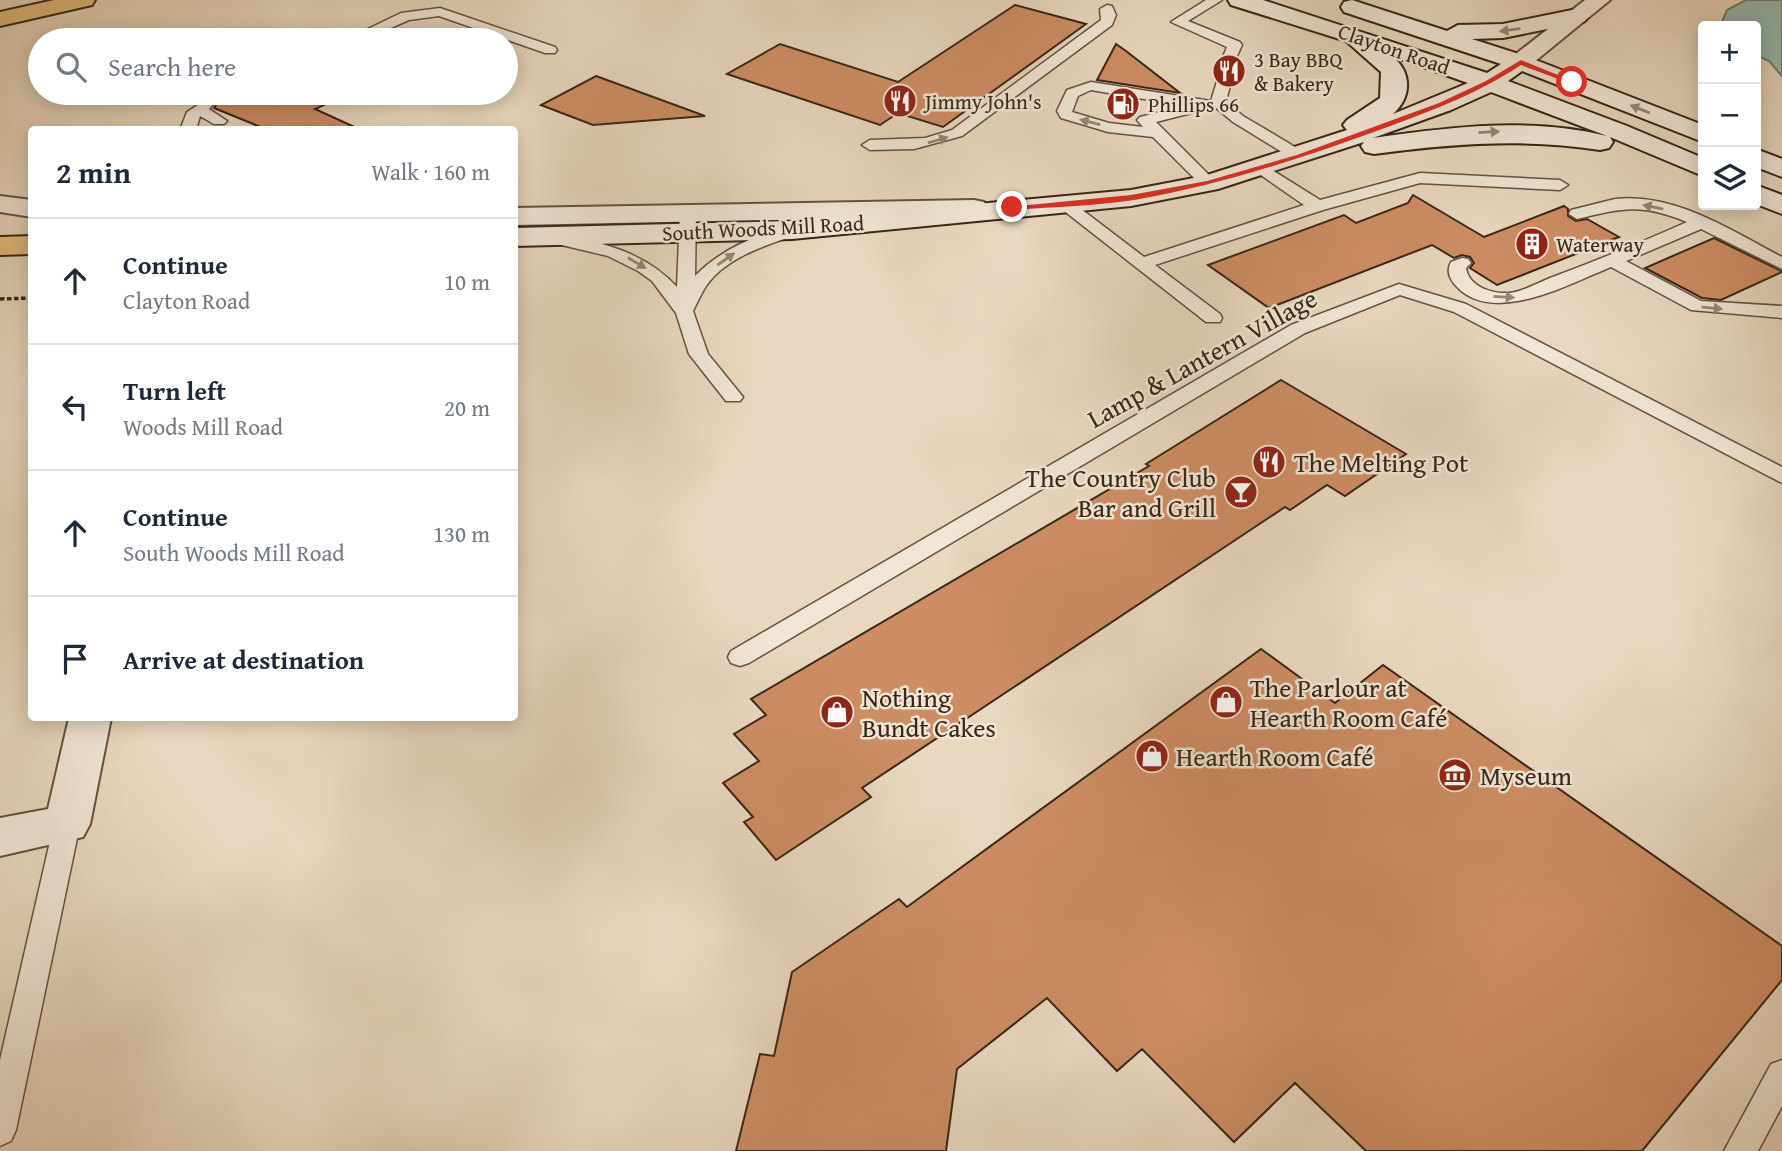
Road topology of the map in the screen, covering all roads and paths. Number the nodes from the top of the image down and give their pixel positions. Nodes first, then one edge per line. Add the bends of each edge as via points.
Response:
1 (84, 0) edge
2 (1215, 0) edge
3 (1239, 0) edge
4 (1330, 0) edge
5 (1599, 0) edge
6 (1107, 9) dead end
7 (1577, 16) junction
8 (0, 19) edge
9 (379, 28) edge
10 (486, 28) edge
11 (1342, 30) junction
12 (1429, 31) junction
13 (518, 39) edge
14 (550, 50) dead end
15 (1521, 62) junction
16 (1489, 83) junction
17 (1213, 104) junction
18 (203, 106) joint
19 (219, 121) dead end
20 (1598, 124) junction
21 (189, 126) edge
22 (1371, 130) junction
23 (1698, 132) edge
24 (1157, 133) junction
25 (870, 145) dead end
26 (1299, 156) junction
27 (1761, 159) edge
28 (1698, 166) edge
29 (1698, 166) edge
30 (1261, 168) junction
31 (1782, 169) edge
32 (1208, 183) junction
33 (1560, 185) dead end
34 (1761, 196) edge
35 (1062, 203) junction
36 (0, 204) edge
37 (1317, 206) junction
38 (1782, 206) edge
39 (1012, 207) junction
40 (28, 208) edge
41 (1577, 214) dead end
42 (518, 217) edge
43 (688, 223) junction
44 (1700, 223) junction
45 (792, 230) junction
46 (518, 237) edge
47 (550, 237) junction
48 (28, 245) edge
49 (0, 246) edge
50 (1612, 261) junction
51 (1462, 263) dead end
52 (1142, 264) junction
53 (1782, 264) edge
54 (28, 298) edge
55 (0, 299) edge
56 (684, 311) junction
57 (1782, 312) edge
58 (1213, 318) dead end
59 (733, 397) dead end
60 (1782, 476) edge
61 (740, 657) dead end
62 (89, 721) edge
63 (66, 824) junction
64 (0, 837) edge
65 (1782, 1075) edge
66 (0, 1130) edge
67 (1740, 1151) edge

1 - 8 highway
2 - 17 lane via 1178,22 1235,46
3 - 11 main road, Clayton Road
4 - 12 main road, Clayton Road
5 - 7 main road, South Woods Mill Road
25 -> 6 lane via 927,143 957,133 1107,22
7 -> 12 main road via 1503,31
7 - 15 main road, South Woods Mill Road
9 - 10 lane via 406,16 440,12
11 - 16 main road, Clayton Road
11 - 26 main road via 1393,69 1396,94 1389,107
12 - 15 main road, Clayton Road
13 - 14 lane
15 - 16 main road, South Woods Mill Road
23 -> 15 main road, Clayton Road
16 - 20 main road, Clayton Road
16 - 22 main road, South Woods Mill Road
17 - 24 lane via 1145,120
24 -> 17 lane via 1108,127 1064,111 1070,94 1091,86
17 - 26 lane
18 - 19 lane
18 - 21 lane via 192,115
20 - 22 main road via 1514,102 1446,120
20 - 29 main road, Clayton Road
22 - 26 main road, South Woods Mill Road
24 - 32 lane
26 -> 28 main road via 1472,133 1517,132 1598,141
26 - 30 main road, South Woods Mill Road
27 - 31 main road
30 - 32 main road, South Woods Mill Road
30 - 37 lane
32 - 35 main road, South Woods Mill Road via 1131,198
33 - 37 lane via 1420,177
34 - 38 main road
35 - 39 main road, South Woods Mill Road
35 - 52 lane
36 - 40 main road
37 - 52 lane
39 - 43 main road, South Woods Mill Road
39 - 45 main road, South Woods Mill Road
44 -> 41 lane via 1655,207 1619,202
42 - 43 main road, South Woods Mill Road
43 - 45 main road, South Woods Mill Road
43 - 47 main road, South Woods Mill Road
43 - 56 lane
44 - 50 lane
44 - 53 lane
56 -> 45 lane via 702,278 728,257
46 - 47 main road, South Woods Mill Road
47 -> 56 lane via 608,248 641,264 666,284
48 - 49 highway
51 -> 50 lane via 1457,266 1462,282 1501,299
50 -> 57 lane via 1697,306
52 - 58 lane
54 - 55 path
56 - 59 lane via 698,352
60 - 61 lane, Lamp & Lantern Village via 1460,308 1399,289 1298,329
62 - 63 main road
63 - 64 main road
63 - 66 lane
65 - 67 lane

